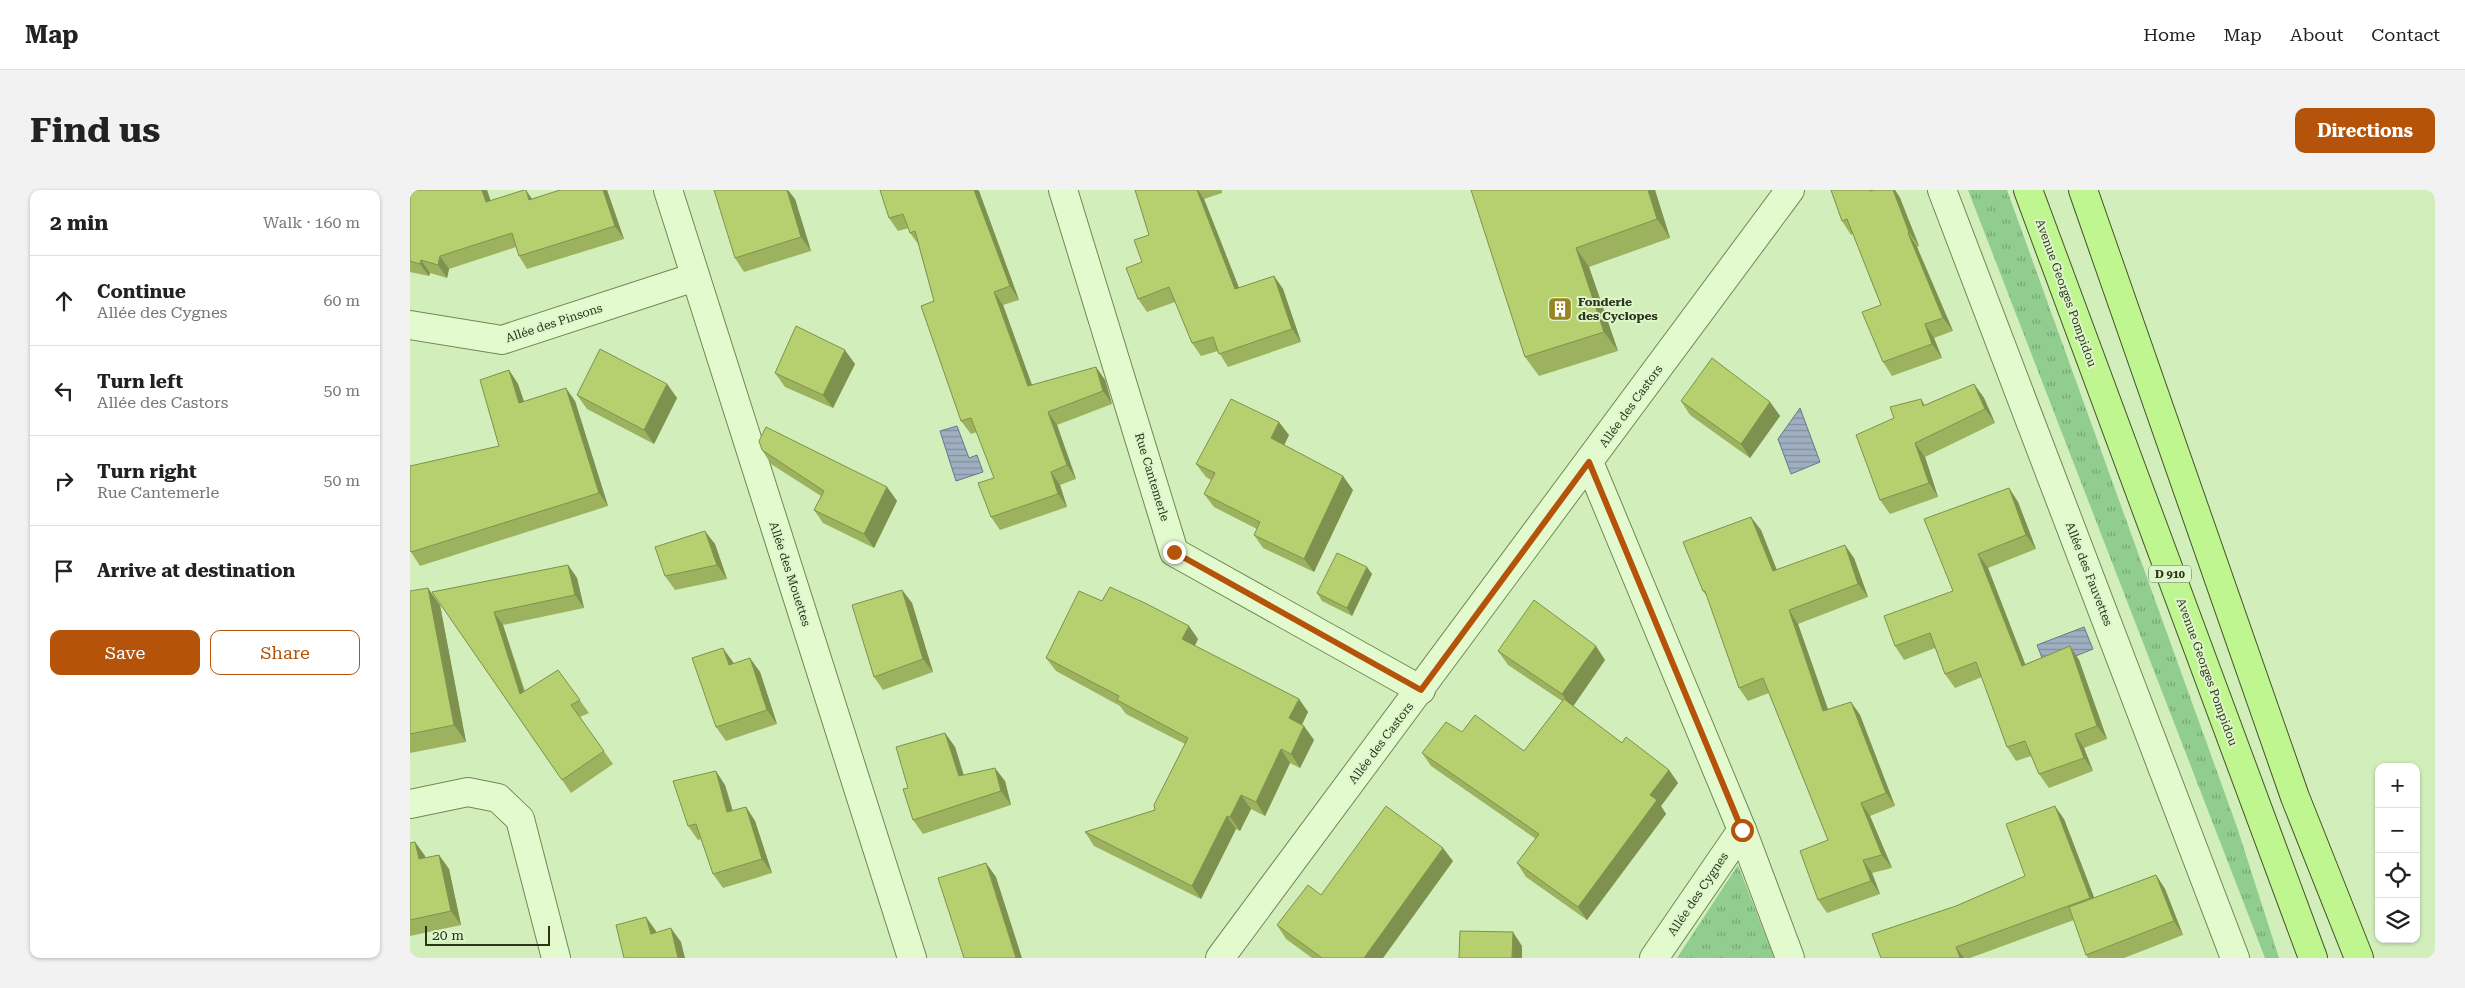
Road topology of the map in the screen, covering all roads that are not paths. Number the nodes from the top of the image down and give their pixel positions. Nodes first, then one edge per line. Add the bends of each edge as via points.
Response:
1 (668, 190) edge
2 (1063, 190) edge
3 (1790, 190) edge
4 (1942, 190) edge
5 (2028, 190) edge
6 (2083, 190) edge
7 (695, 277) junction
8 (410, 325) edge
9 (1589, 462) junction
10 (1421, 690) junction
11 (410, 804) edge
12 (1742, 830) junction
13 (556, 958) edge
14 (912, 958) edge
15 (1220, 958) edge
16 (1654, 958) edge
17 (1790, 958) edge
18 (2235, 958) edge
19 (2313, 958) edge
20 (2359, 958) edge

1 - 7 street, Allée des Mouettes
2 - 10 street, Rue Cantemerle via 1174,552
3 - 9 street, Allée des Castors
4 - 18 street, Allée des Fauvettes
5 - 19 main road, Avenue Georges Pompidou / D 910
6 - 20 main road via 2295,797
7 - 8 street, Allée des Pinsons via 502,340
7 - 14 street, Allée des Mouettes
9 - 10 street, Allée des Castors
9 - 12 street
10 - 15 street, Allée des Castors
11 - 13 street via 468,792 498,798 520,819
12 - 16 street, Allée des Cygnes
12 - 17 street

